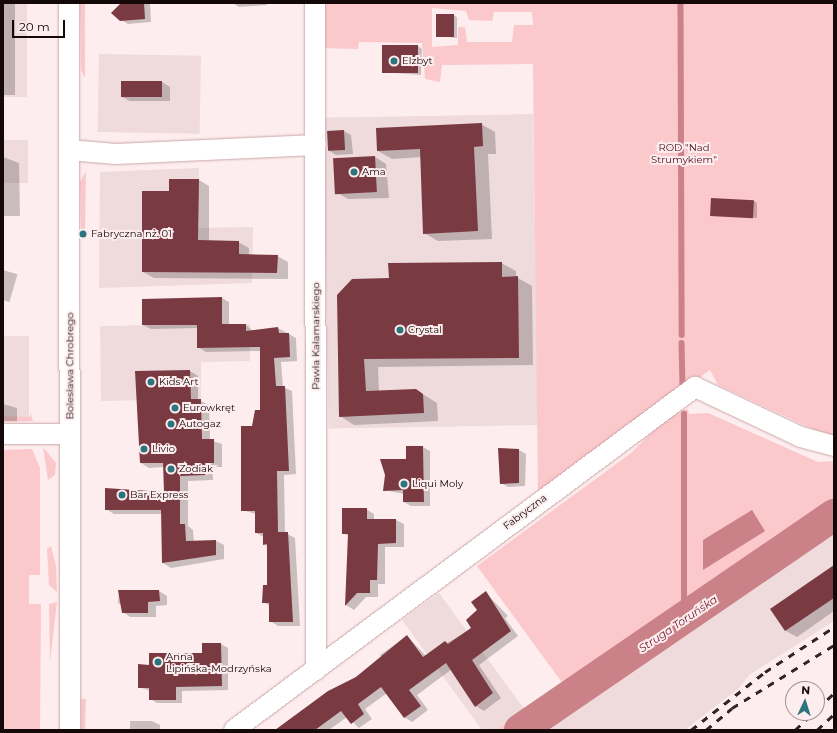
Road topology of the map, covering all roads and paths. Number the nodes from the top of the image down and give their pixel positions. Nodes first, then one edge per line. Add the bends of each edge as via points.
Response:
1 (69, 3) edge
2 (315, 3) edge
3 (316, 145) junction
4 (69, 150) junction
5 (3, 434) edge
6 (70, 434) junction
7 (834, 446) edge
8 (316, 670) junction
9 (70, 730) edge
10 (234, 730) edge

1 - 4 street, Bolesława Chrobrego
2 - 3 street, Pawła Kałamarskiego
3 - 4 street via 116,154
3 - 8 street, Pawła Kałamarskiego
4 - 6 street, Bolesława Chrobrego
5 - 6 street
6 - 9 street, Bolesława Chrobrego
7 - 8 street, Fabryczna via 801,437 695,387
8 - 10 street, Fabryczna

